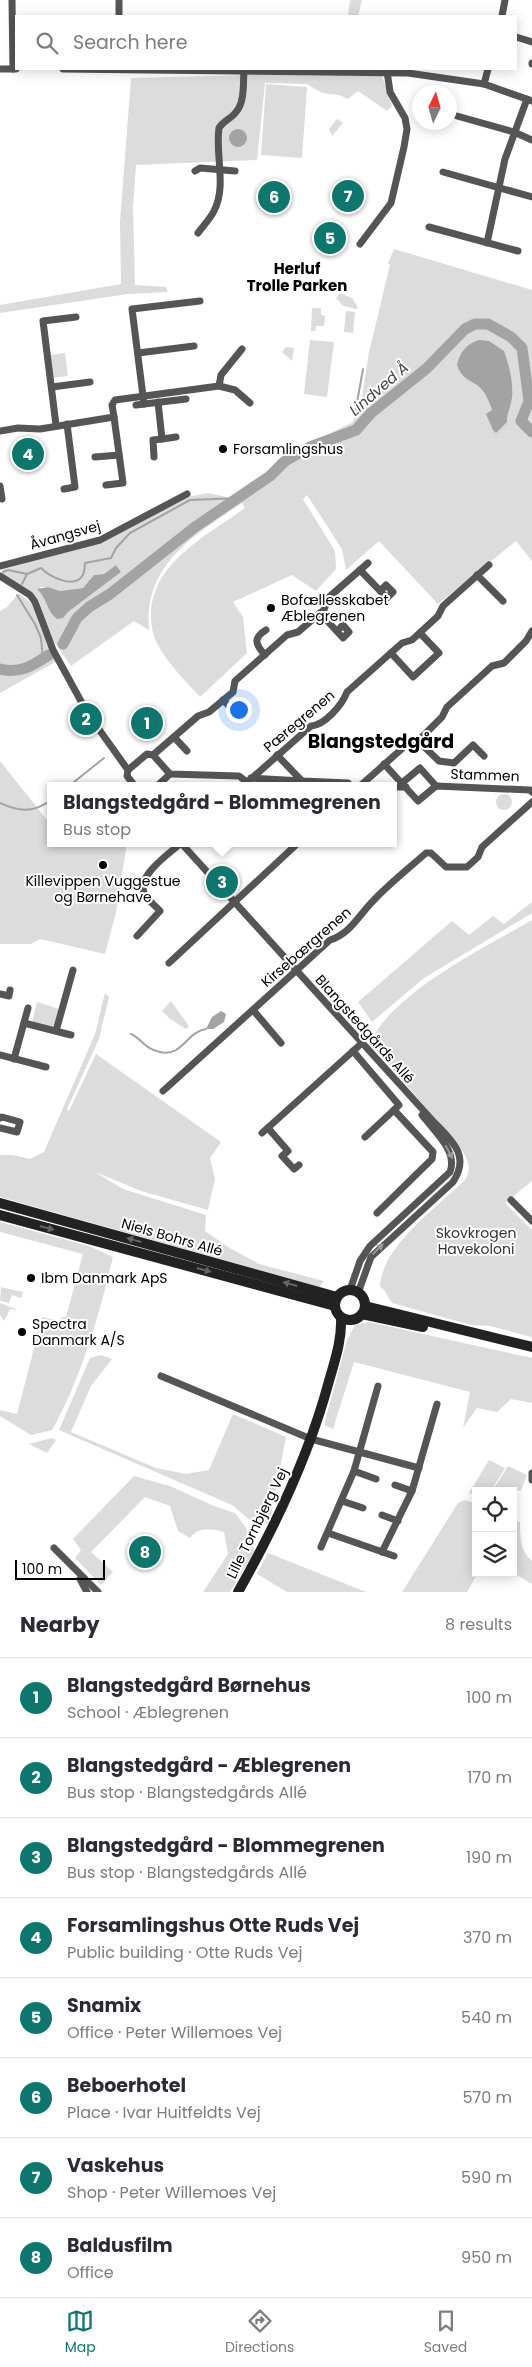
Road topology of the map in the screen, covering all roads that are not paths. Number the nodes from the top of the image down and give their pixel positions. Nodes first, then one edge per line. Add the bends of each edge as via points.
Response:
1 (12, 0) edge
2 (119, 0) edge
3 (505, 0) edge
4 (119, 15) edge
5 (502, 15) edge
6 (517, 37) edge
7 (532, 42) edge
8 (0, 69) edge
9 (15, 69) edge
10 (244, 70) edge
11 (488, 70) edge
12 (387, 71) junction
13 (484, 84) junction
14 (530, 100) edge
15 (457, 116) dead end
16 (514, 132) junction
17 (532, 140) edge
18 (195, 171) dead end
19 (219, 171) junction
20 (235, 171) dead end
21 (442, 172) dead end
22 (497, 186) junction
23 (532, 198) edge
24 (429, 227) dead end
25 (198, 233) dead end
26 (486, 243) junction
27 (360, 244) dead end
28 (518, 251) dead end
29 (200, 301) dead end
30 (76, 317) dead end
31 (194, 346) dead end
32 (242, 349) dead end
33 (138, 353) junction
34 (90, 382) dead end
35 (219, 386) junction
36 (52, 387) junction
37 (143, 395) junction
38 (186, 399) dead end
39 (158, 402) junction
40 (250, 403) dead end
41 (144, 404) junction
42 (136, 405) dead end
43 (114, 417) junction
44 (67, 424) junction
45 (56, 425) junction
46 (0, 431) edge
47 (176, 437) dead end
48 (162, 439) junction
49 (119, 455) junction
50 (95, 457) dead end
51 (154, 458) dead end
52 (106, 485) dead end
53 (0, 486) edge
54 (64, 489) dead end
55 (187, 494) dead end
56 (2, 499) dead end
57 (368, 563) dead end
58 (489, 565) dead end
59 (0, 566) edge
60 (360, 570) junction
61 (477, 575) junction
62 (0, 576) edge
63 (380, 591) dead end
64 (503, 601) dead end
65 (320, 613) junction
66 (266, 630) dead end
67 (337, 631) dead end
68 (532, 631) edge
69 (420, 633) junction
70 (391, 653) junction
71 (265, 655) junction
72 (223, 700) junction
73 (235, 712) dead end
74 (174, 737) junction
75 (418, 741) junction
76 (187, 751) dead end
77 (153, 755) junction
78 (277, 755) junction
79 (484, 756) dead end
80 (384, 764) junction
81 (128, 770) junction
82 (170, 774) junction
83 (302, 781) junction
84 (132, 782) edge
85 (161, 782) edge
86 (247, 782) edge
87 (317, 782) edge
88 (364, 782) edge
89 (404, 786) junction
90 (436, 786) junction
91 (397, 787) edge
92 (532, 792) edge
93 (532, 802) edge
94 (177, 847) edge
95 (185, 847) edge
96 (294, 847) edge
97 (234, 901) junction
98 (137, 936) dead end
99 (169, 963) dead end
100 (73, 970) dead end
101 (296, 971) junction
102 (10, 990) dead end
103 (0, 994) edge
104 (28, 1008) dead end
105 (253, 1010) junction
106 (24, 1023) junction
107 (56, 1031) junction
108 (71, 1036) dead end
109 (281, 1043) dead end
110 (362, 1043) junction
111 (353, 1051) junction
112 (0, 1055) edge
113 (14, 1059) junction
114 (46, 1068) dead end
115 (163, 1091) dead end
116 (394, 1110) junction
117 (0, 1118) edge
118 (0, 1128) edge
119 (365, 1137) dead end
120 (299, 1165) dead end
121 (511, 1200) dead end
122 (0, 1203) edge
123 (377, 1213) dead end
124 (0, 1215) edge
125 (532, 1221) edge
126 (354, 1292) junction
127 (336, 1302) junction
128 (363, 1310) junction
129 (346, 1319) junction
130 (532, 1347) edge
131 (161, 1376) dead end
132 (378, 1386) dead end
133 (437, 1404) dead end
134 (311, 1439) junction
135 (360, 1452) junction
136 (419, 1468) junction
137 (354, 1471) junction
138 (532, 1473) edge
139 (376, 1479) dead end
140 (532, 1480) edge
141 (395, 1485) dead end
142 (412, 1491) junction
143 (342, 1501) junction
144 (363, 1508) dead end
145 (382, 1515) dead end
146 (398, 1521) junction
147 (328, 1533) junction
148 (54, 1548) dead end
149 (321, 1548) dead end
150 (382, 1552) junction
151 (394, 1556) dead end
152 (77, 1572) junction
153 (88, 1583) junction
154 (87, 1592) edge
155 (91, 1592) edge
156 (98, 1592) edge
157 (238, 1592) edge

1 - 9 street
2 - 4 street
3 - 5 street
6 - 7 street
8 - 9 street
10 - 12 street
10 - 19 street via 238,111 219,128
11 - 13 street
12 - 13 street
12 - 27 street via 390,92 406,122 404,147 391,203
13 - 14 street
14 - 16 street
15 - 16 street
16 - 17 street
16 - 22 street
18 - 19 street via 200,168
19 - 20 street
19 - 25 street via 220,189 215,209
21 - 22 street
22 - 23 street
22 - 26 street
24 - 26 street
26 - 28 street
29 - 33 street via 132,309
30 - 36 street via 43,321
31 - 33 street
32 - 35 street via 222,375
33 - 37 street
34 - 36 street
35 - 37 street
35 - 40 street via 235,390
36 - 45 street
37 - 41 street
37 - 43 street via 115,400 112,405
38 - 39 street
39 - 41 street
39 - 48 street
41 - 42 street
43 - 44 street
43 - 49 street
44 - 45 street
44 - 54 street via 75,487
45 - 46 street
47 - 48 street
48 - 51 street via 153,440
49 - 50 street
49 - 52 street via 123,483
53 - 56 street
55 - 59 street, Åvangsvej via 100,540
57 - 60 street
58 - 61 street, Pæregrenen
60 - 63 street
60 - 65 street via 328,598
61 - 64 street
61 - 69 street, Pæregrenen via 443,606 438,616
62 - 81 street via 36,602 53,650 88,714
65 - 67 street
65 - 71 street
66 - 71 street via 258,635 256,642
68 - 75 street via 504,663 492,666 447,707 442,717
69 - 70 street, Pæregrenen
69 - 70 street via 439,653 413,677
70 - 78 street, Pæregrenen via 347,692 343,702 317,726 311,726
71 - 72 street via 235,681 233,692
72 - 73 street
72 - 74 street
74 - 76 street
74 - 77 street
75 - 79 street via 439,761 454,763 473,745
75 - 80 street via 405,746
77 - 81 street via 147,754
77 - 82 street
78 - 83 street
78 - 86 street, Pæregrenen
80 - 88 street
80 - 89 street, Stammen
81 - 84 street via 127,776
82 - 85 street
82 - 86 street via 240,776
83 - 86 street
83 - 87 street
89 - 90 street, Stammen via 418,802
89 - 90 street, Stammen via 420,768
89 - 91 street, Stammen
90 - 92 street, Stammen
93 - 101 street, Kirsebærgrenen via 482,847 478,857 467,867 446,867 431,853 426,853 371,902 353,924
94 - 98 street via 146,875 143,890 160,910
95 - 97 street, Blangstedgårds Allé
96 - 97 street
97 - 99 street
97 - 101 street, Blangstedgårds Allé
100 - 107 street
101 - 105 street, Kirsebærgrenen
101 - 110 street, Blangstedgårds Allé
102 - 103 street via 9,996
104 - 106 street
105 - 109 street
105 - 115 street, Kirsebærgrenen
106 - 107 street
106 - 113 street
107 - 108 street
110 - 111 street
110 - 126 street, Blangstedgårds Allé via 456,1146 460,1167 453,1182 371,1258
111 - 116 street via 399,1105
111 - 120 street via 265,1130 288,1151 282,1156 294,1169
112 - 113 street
113 - 114 street
116 - 119 street
116 - 123 street via 432,1152 432,1159
117 - 118 street via 20,1122 17,1132
121 - 125 street
127 -> 122 street, Niels Bohrs Allé
124 -> 127 street, Niels Bohrs Allé
126 - 127 street via 343,1292
126 - 128 street via 363,1298
127 - 129 street
128 - 129 street
128 - 130 street via 410,1325 466,1332
129 - 134 street, Lille Tornbjerg Vej
131 - 134 street
132 - 135 street
133 - 136 street
134 - 135 street
134 - 157 street, Lille Tornbjerg Vej via 284,1506
135 - 136 street
135 - 137 street
136 - 142 street
137 - 139 street
137 - 143 street
138 - 140 street
141 - 142 street
142 - 146 street
143 - 144 street
143 - 147 street
145 - 146 street
146 - 150 street
147 - 149 street
147 - 150 street
148 - 152 street
150 - 151 street
152 - 153 street
152 - 154 street
153 - 155 street
153 - 156 street

